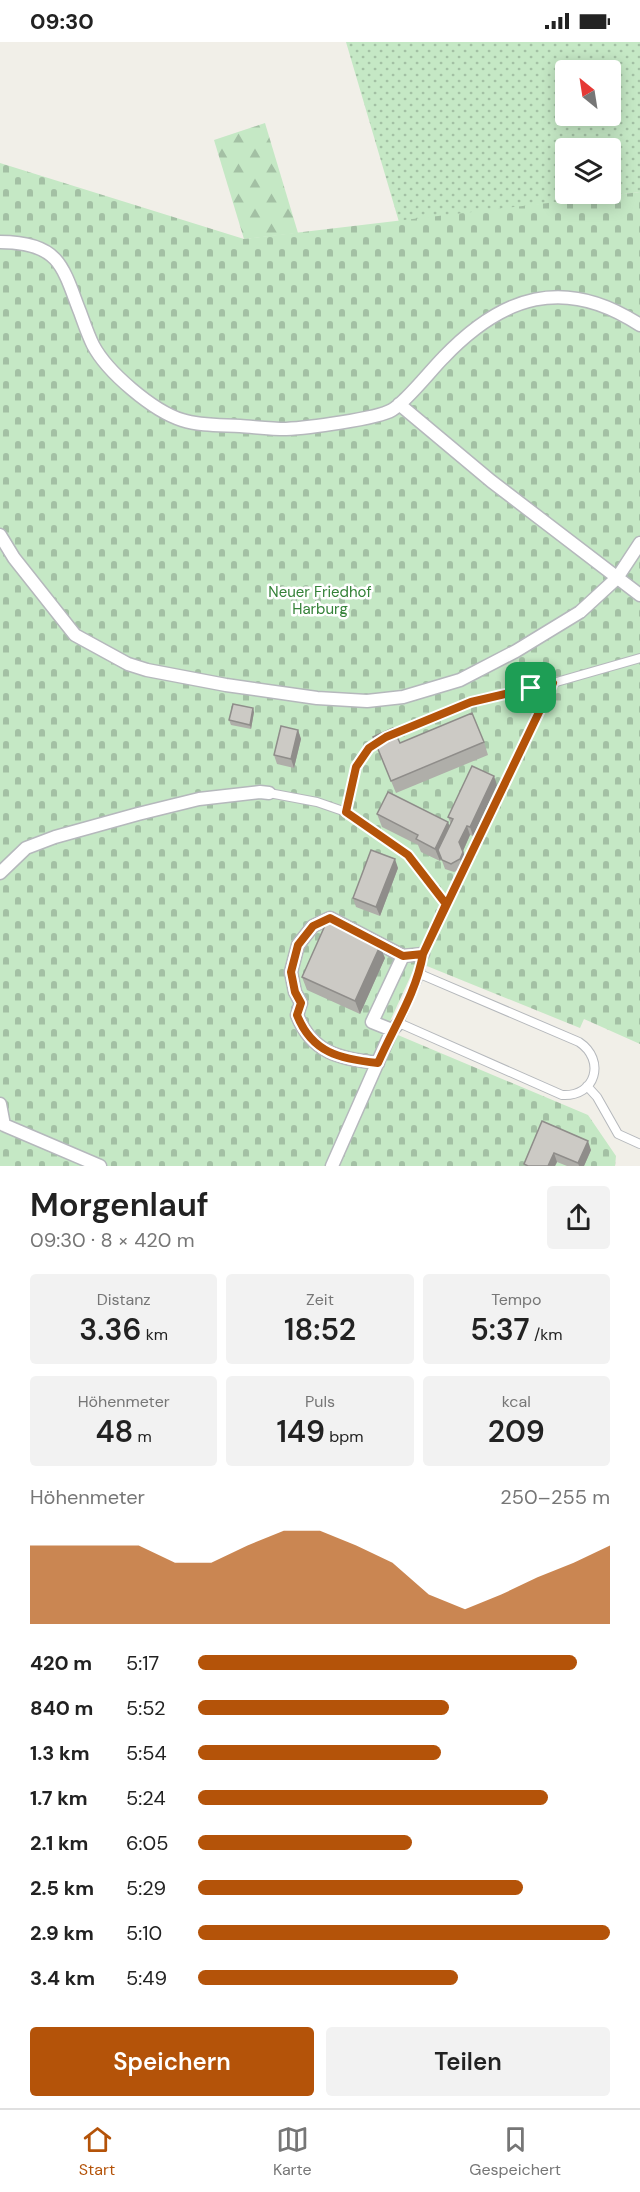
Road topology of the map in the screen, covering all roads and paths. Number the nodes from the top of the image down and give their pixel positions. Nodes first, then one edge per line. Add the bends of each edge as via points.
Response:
1 (0, 242) edge
2 (640, 325) edge
3 (399, 404) junction
4 (0, 535) edge
5 (640, 543) edge
6 (617, 578) junction
7 (640, 594) edge
8 (640, 658) edge
9 (553, 683) junction
10 (269, 793) joint
11 (346, 812) junction
12 (0, 873) edge
13 (446, 904) junction
14 (423, 954) junction
15 (403, 956) junction
16 (420, 974) junction
17 (395, 1026) junction
18 (378, 1063) junction
19 (587, 1086) junction
20 (0, 1104) edge
21 (2, 1126) edge
22 (640, 1144) edge
23 (100, 1166) edge
24 (332, 1166) edge

1 - 3 street via 30,244 55,258 93,346 109,368 145,401 181,420 286,429 373,417
2 - 3 street via 594,302 535,298 505,309 475,327
3 - 6 street
4 - 6 street via 75,635 128,664 226,685 317,698 367,701 403,697 460,680 580,612
5 - 6 street
6 - 7 street
8 - 9 lane
9 - 11 lane via 471,702 386,737 369,748 356,767
9 - 13 lane
10 - 11 lane
10 - 12 street via 199,799 56,837 26,848
11 - 13 lane via 408,855
13 - 14 lane
14 - 15 street
14 - 16 lane
15 - 17 street via 372,1022
15 - 18 street via 330,918 313,926 298,945 291,972 301,1003 297,1015 304,1031 321,1048 351,1060
16 - 17 lane
16 - 19 lane via 579,1042 594,1062 594,1076
17 - 18 street
17 - 19 lane via 562,1095 574,1094
18 - 24 street
19 - 22 lane via 618,1134
20 - 21 street
21 - 23 street

